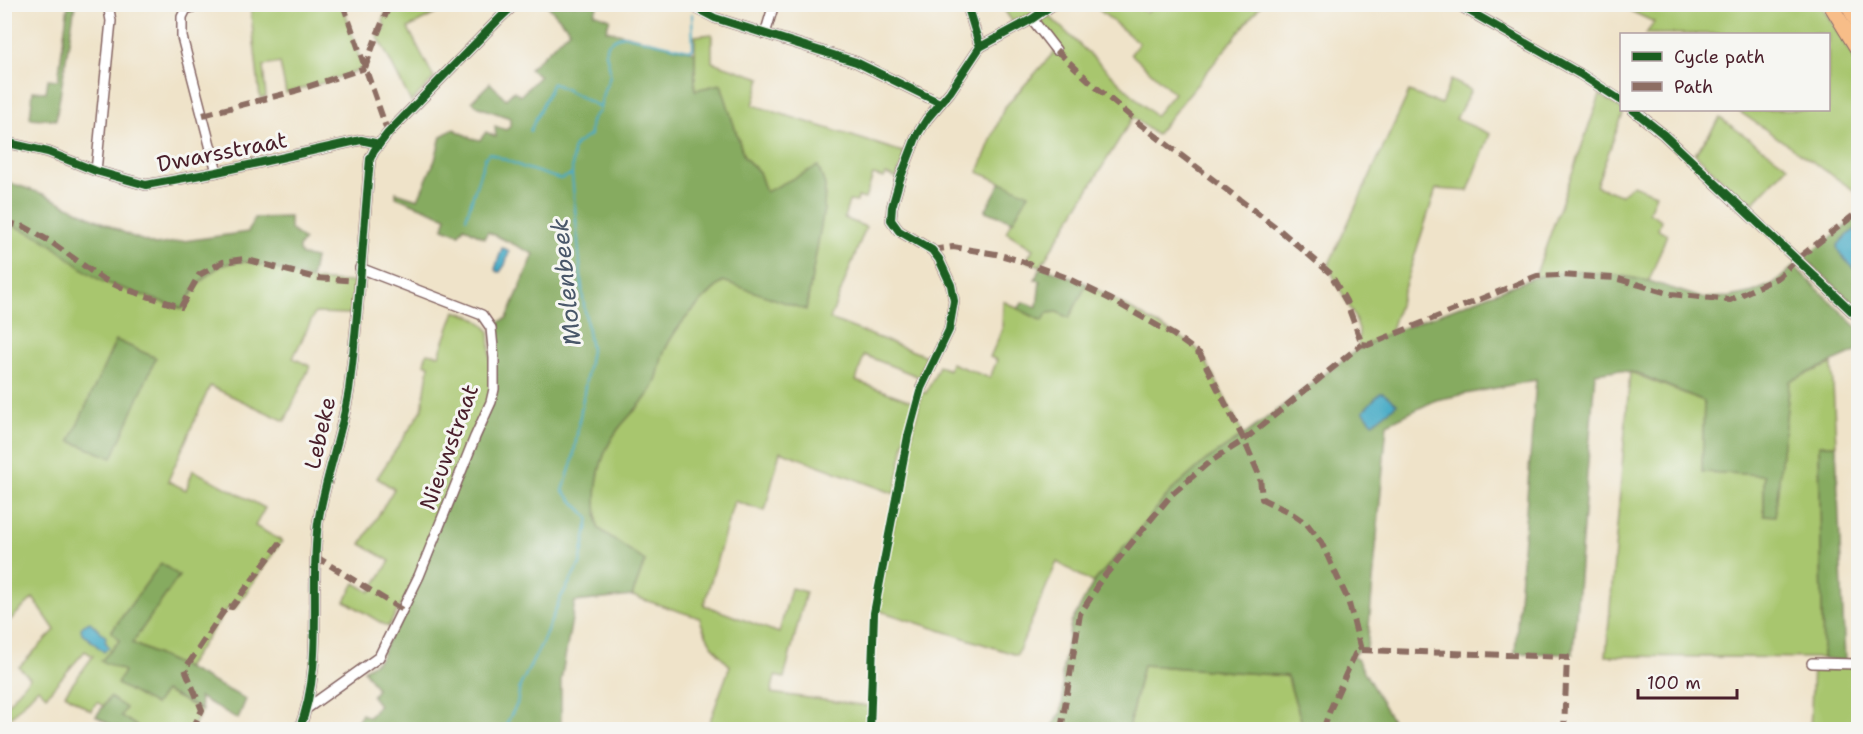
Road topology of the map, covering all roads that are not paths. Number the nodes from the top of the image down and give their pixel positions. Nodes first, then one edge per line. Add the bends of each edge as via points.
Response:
1 (108, 4) edge
2 (202, 4) edge
3 (515, 4) edge
4 (688, 4) edge
5 (774, 4) edge
6 (966, 4) edge
7 (1054, 4) edge
8 (1457, 4) edge
9 (1830, 4) edge
10 (1847, 4) edge
11 (1032, 19) junction
12 (1858, 24) edge
13 (765, 34) junction
14 (980, 47) junction
15 (1056, 50) dead end
16 (1858, 50) edge
17 (1620, 100) edge
18 (940, 103) junction
19 (1634, 111) edge
20 (4, 142) edge
21 (379, 144) junction
22 (96, 171) junction
23 (217, 172) junction
24 (360, 268) junction
25 (1856, 314) edge
26 (921, 388) dead end
27 (1812, 663) dead end
28 (1858, 664) edge
29 (306, 709) junction
30 (4, 726) edge
31 (8, 729) edge
32 (299, 729) edge

1 - 22 street via 111,21
2 - 23 street via 186,9 182,37
3 - 21 street
4 - 13 street via 715,18
5 - 13 street
6 - 14 street
7 - 11 street
8 - 17 street
9 - 16 highway
10 - 12 highway
11 - 14 street
11 - 15 street
13 - 18 street via 856,62
14 - 18 street
18 - 26 street via 917,135 890,216 899,231 932,250 939,259 954,301 949,330
19 - 25 street
20 - 22 street, Dwarsstraat via 48,152
21 - 23 street, Dwarsstraat via 361,140
21 - 24 street, Lebeke via 370,159
22 - 23 street, Dwarsstraat via 146,184
24 - 29 street, Lebeke via 348,392 319,521 313,678
24 - 29 street, Nieuwstraat via 482,315 491,328 494,389 433,545 379,657
27 - 28 street
29 - 32 street, Lebeke
30 - 31 street

